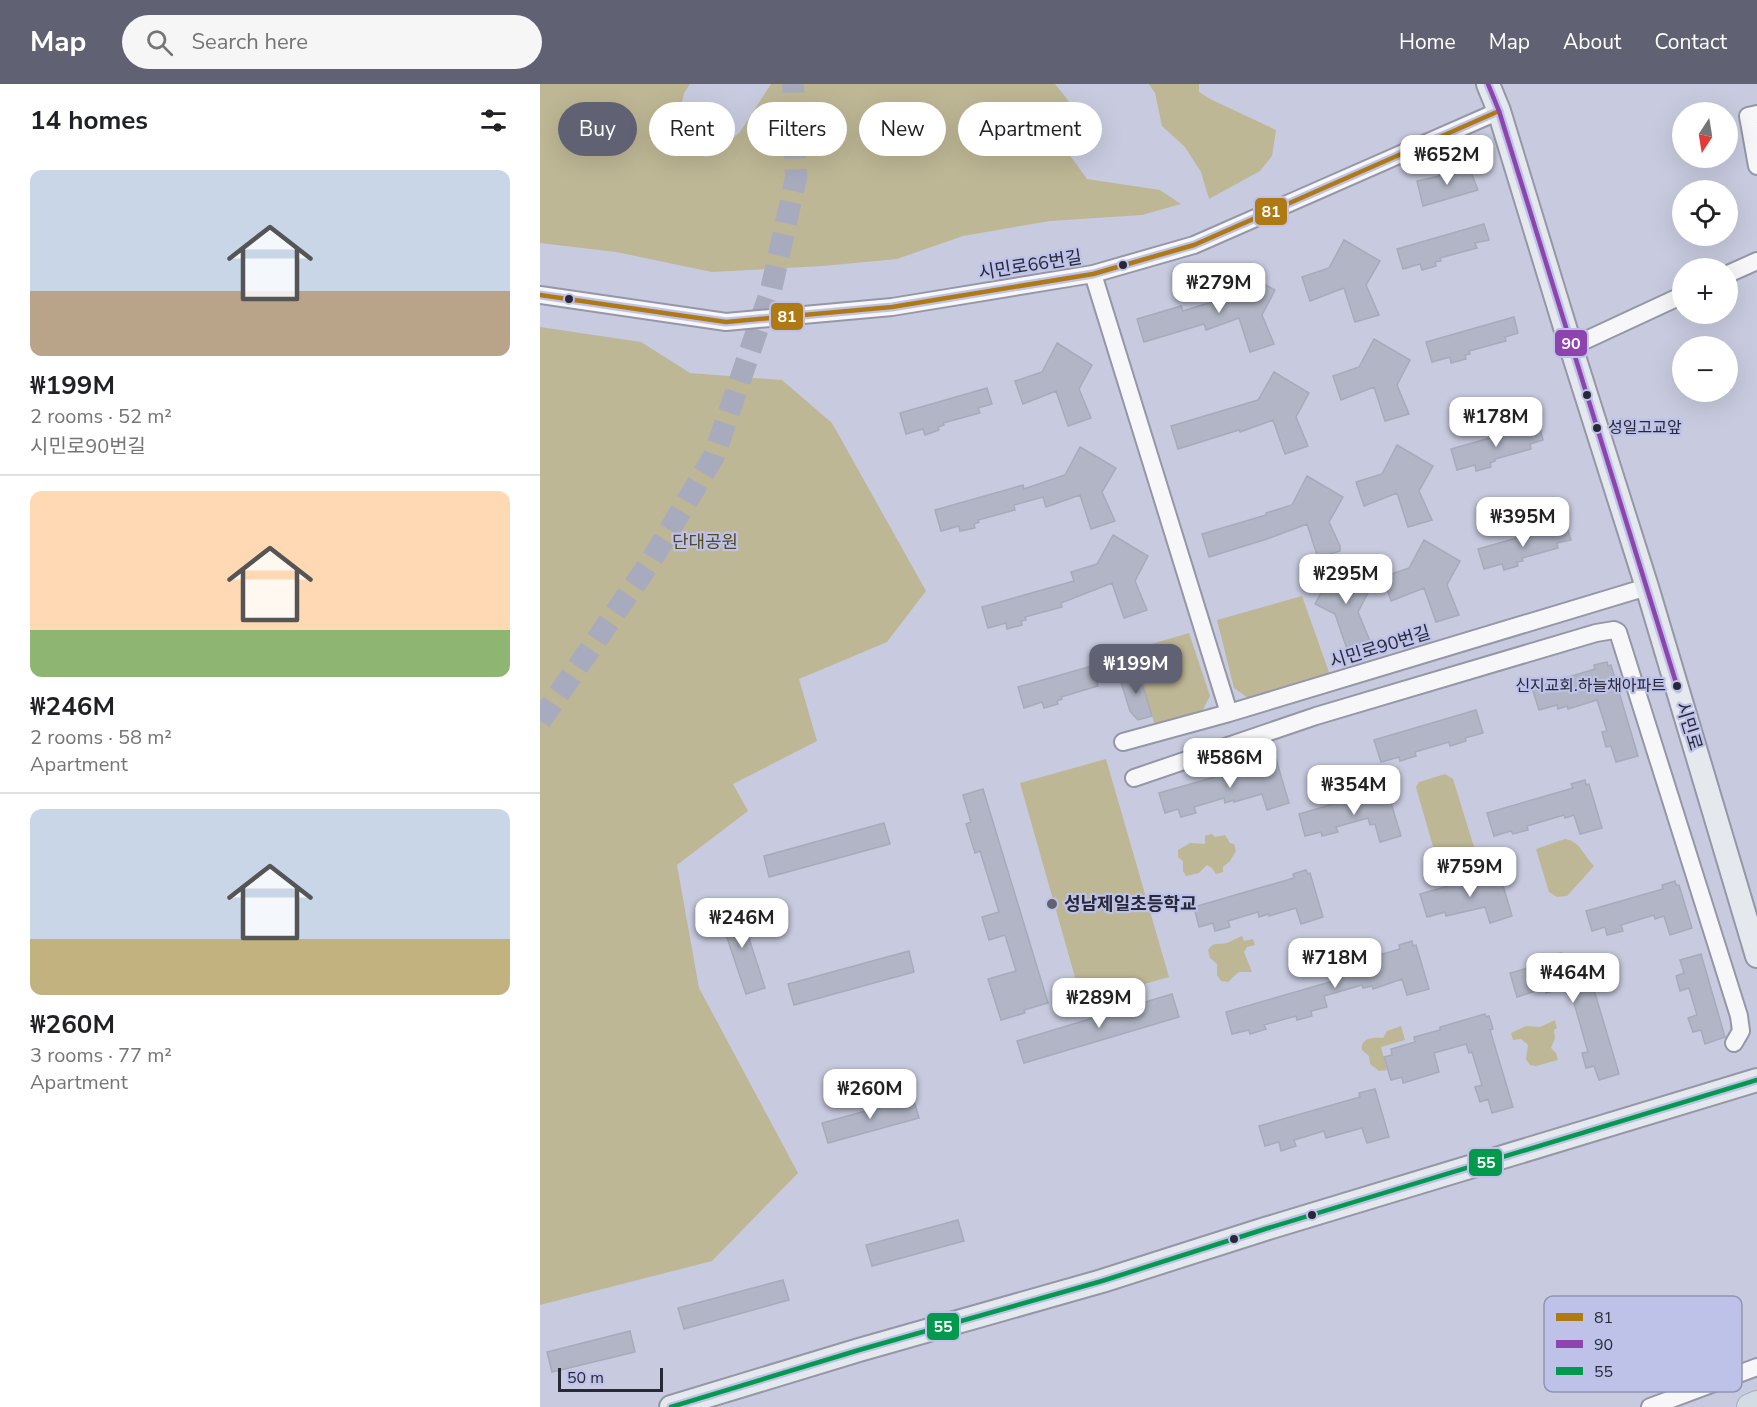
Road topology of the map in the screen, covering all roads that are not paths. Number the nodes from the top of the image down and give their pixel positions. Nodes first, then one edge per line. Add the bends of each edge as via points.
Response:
1 (1488, 84) edge
2 (1498, 111) junction
3 (1757, 114) edge
4 (1757, 166) edge
5 (1757, 261) edge
6 (1738, 270) edge
7 (1093, 274) junction
8 (540, 295) edge
9 (1672, 300) edge
10 (1571, 347) junction
11 (1647, 587) junction
12 (1229, 714) junction
13 (1123, 742) dead end
14 (1134, 778) dead end
15 (1757, 956) edge
16 (1734, 1043) dead end
17 (1757, 1080) edge
18 (1757, 1367) edge
19 (1742, 1373) edge
20 (1690, 1392) edge
21 (1757, 1404) edge
22 (671, 1407) edge
23 (1650, 1407) edge
24 (1750, 1407) edge

1 - 2 main road, 시민로
2 - 7 street, 시민로66번길 via 1194,245
2 - 10 main road, 시민로
3 - 4 street via 1748,116
5 - 6 street
7 - 8 street, 시민로66번길 via 892,307 726,321
7 - 12 street
9 - 10 street
10 - 11 main road, 시민로
11 - 12 street, 시민로90번길
11 - 15 main road, 시민로
12 - 13 street, 시민로90번길
14 - 16 street via 1316,716 1614,630 1618,632 1738,1016 1741,1031
17 - 22 main road via 1102,1281
18 - 19 street
20 - 23 street
21 - 24 main road

